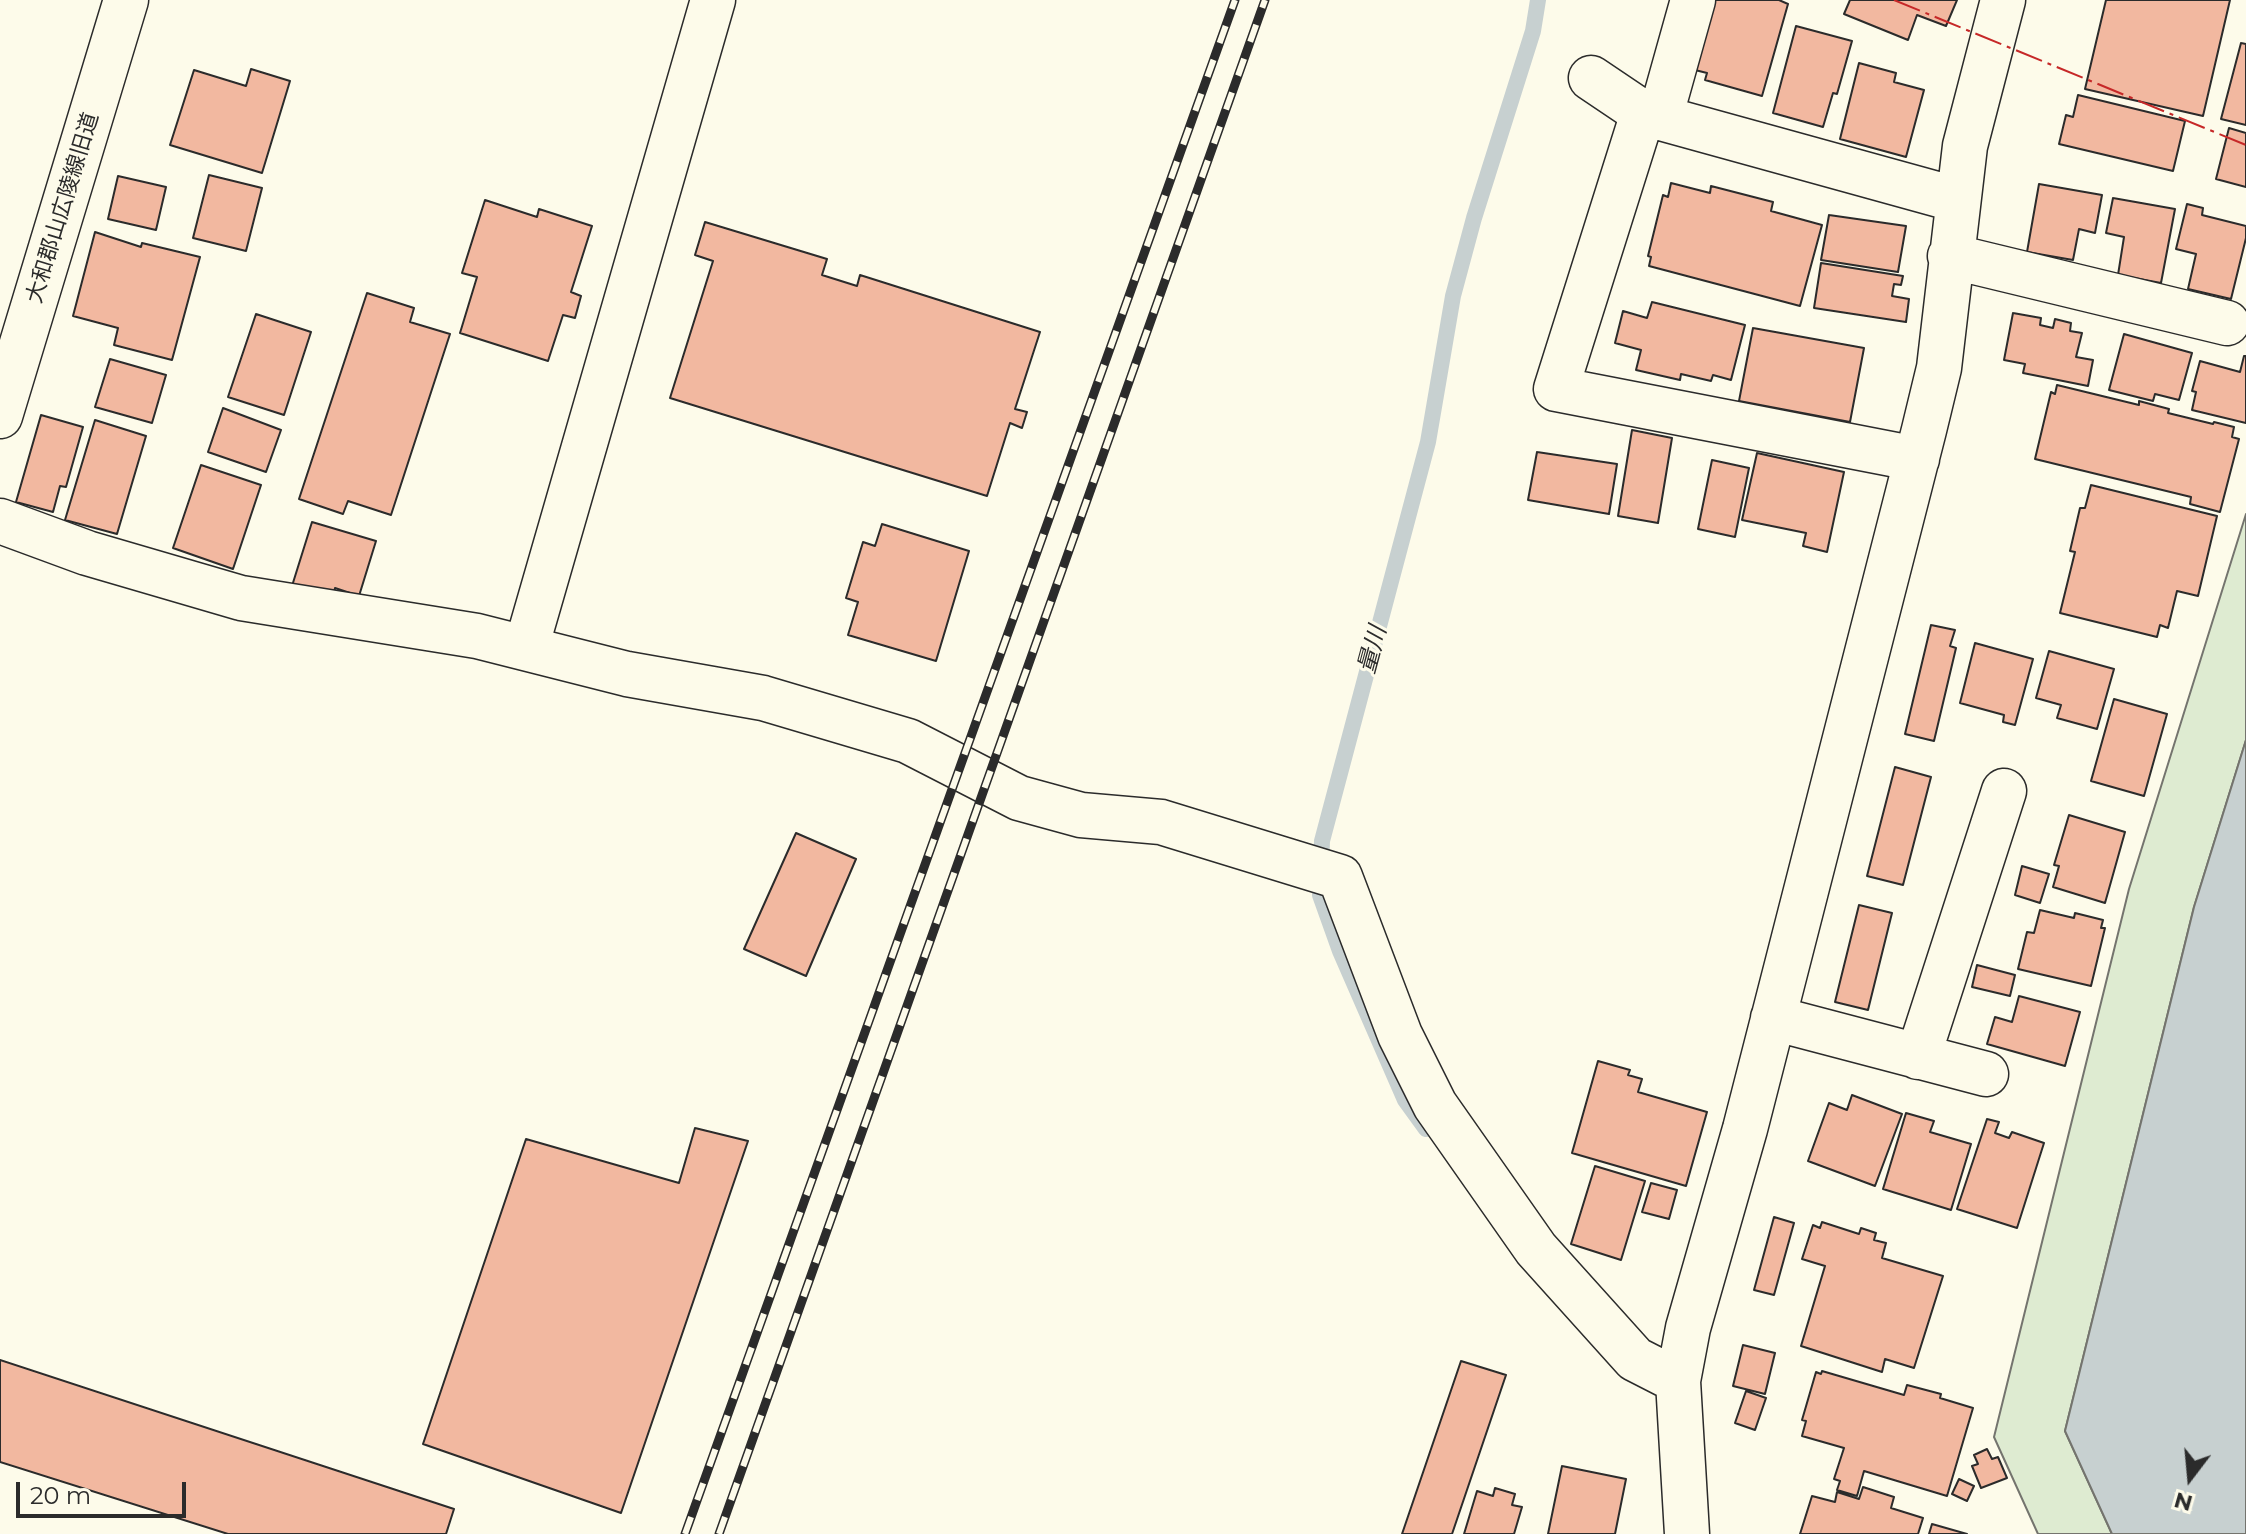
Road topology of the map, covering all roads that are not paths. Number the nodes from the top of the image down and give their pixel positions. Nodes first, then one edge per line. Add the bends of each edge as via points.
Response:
1 (126, 0) edge
2 (713, 0) edge
3 (1693, 0) edge
4 (2003, 0) edge
5 (1591, 78) dead end
6 (1651, 115) junction
7 (1958, 200) junction
8 (1950, 256) junction
9 (2227, 323) dead end
10 (0, 416) edge
11 (1917, 459) junction
12 (0, 521) edge
13 (526, 648) junction
14 (2004, 791) dead end
15 (1773, 1018) junction
16 (1918, 1057) junction
17 (1986, 1074) dead end
18 (1678, 1381) junction
19 (1687, 1534) edge

1 - 10 street, 大和郡山広陵線旧道
2 - 13 street
3 - 6 street
4 - 7 street via 1965,146
5 - 6 street
6 - 7 street
6 - 11 street via 1556,389
7 - 8 street
8 - 9 street
8 - 11 street via 1939,368
11 - 15 street
12 - 13 street via 87,553 241,598
13 - 18 street via 627,674 763,698 908,741 1019,798 1081,815 1161,822 1340,877 1400,1035 1435,1105 1536,1249 1635,1359
14 - 16 street
15 - 16 street
15 - 18 street
16 - 17 street
18 - 19 street

